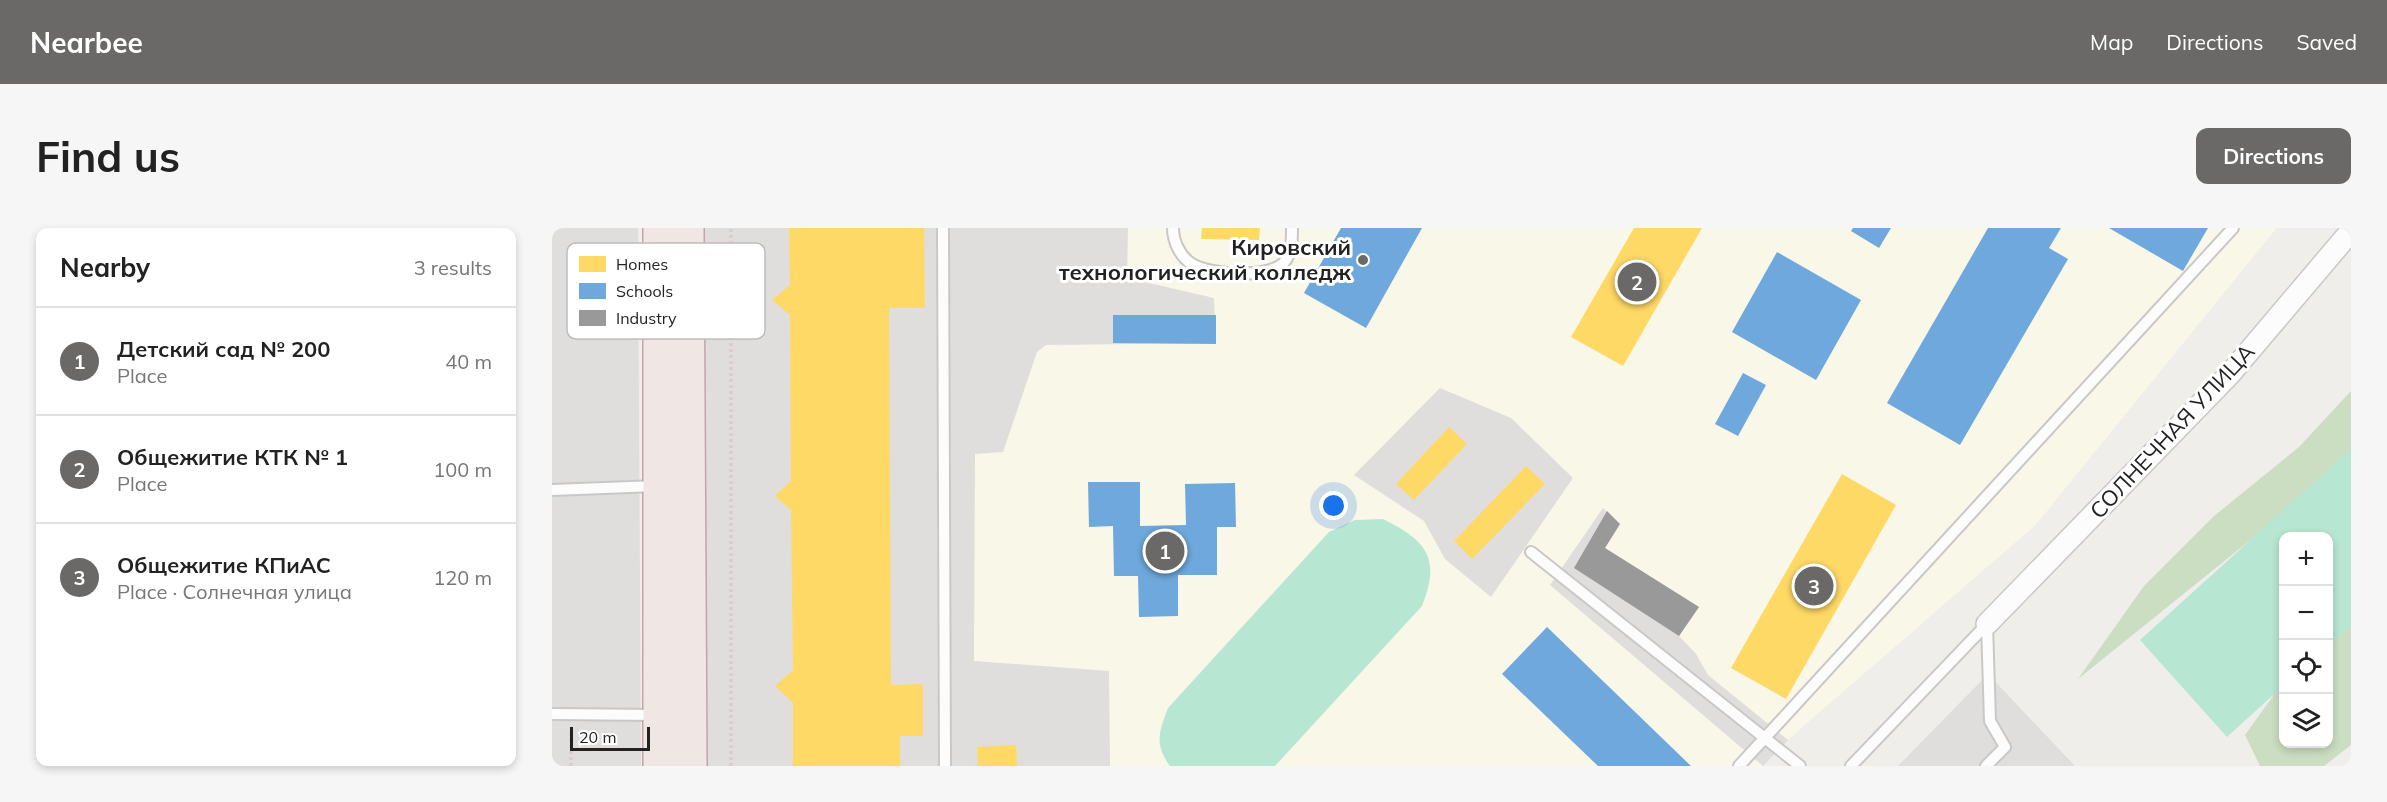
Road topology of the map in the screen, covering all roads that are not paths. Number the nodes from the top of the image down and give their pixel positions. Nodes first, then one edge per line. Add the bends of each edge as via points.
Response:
1 (687, 228) edge
2 (943, 228) edge
3 (1173, 228) edge
4 (1292, 228) edge
5 (2233, 228) edge
6 (2351, 231) edge
7 (687, 243) edge
8 (660, 339) edge
9 (688, 339) edge
10 (660, 486) junction
11 (552, 490) edge
12 (1531, 552) dead end
13 (1987, 624) junction
14 (552, 714) edge
15 (660, 715) junction
16 (1764, 737) junction
17 (660, 766) edge
18 (690, 766) edge
19 (945, 766) edge
20 (1739, 766) edge
21 (1800, 766) edge
22 (1851, 766) edge
23 (1986, 766) edge

1 - 7 highway
2 - 19 lane
3 - 4 lane via 1173,237 1190,262 1214,270 1257,274 1272,271 1285,261 1292,246
5 - 16 lane
6 - 13 street, СОЛНЕЧНАЯ УЛИЦА via 2229,375
8 - 10 highway
9 - 18 highway
10 - 11 lane
10 - 15 highway
12 - 16 lane
13 - 22 lane
13 - 23 lane via 1990,721 2005,747
14 - 15 lane
15 - 17 highway
16 - 20 lane
16 - 21 lane

